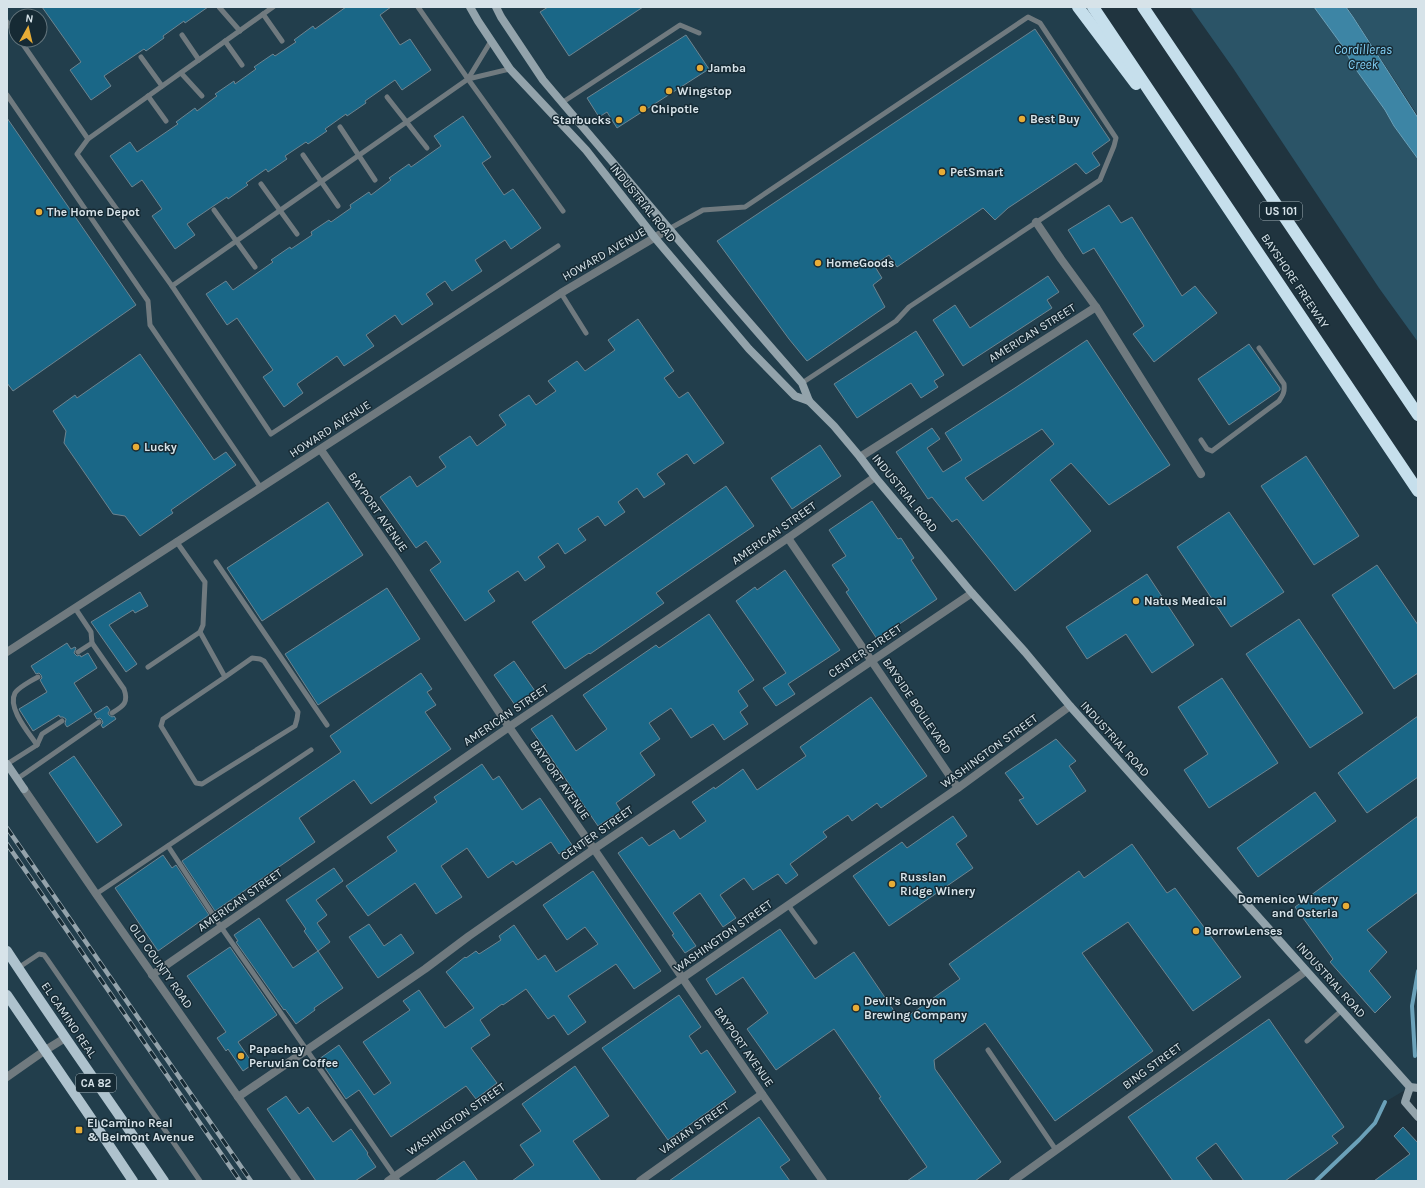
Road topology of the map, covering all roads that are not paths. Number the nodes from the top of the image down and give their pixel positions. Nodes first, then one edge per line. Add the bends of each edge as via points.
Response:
1 (219, 7) edge
2 (273, 7) edge
3 (418, 7) edge
4 (470, 7) edge
5 (496, 7) edge
6 (1078, 7) edge
7 (1093, 7) edge
8 (1143, 7) edge
9 (263, 14) junction
10 (240, 31) junction
11 (699, 33) dead end
12 (182, 35) dead end
13 (225, 41) junction
14 (282, 41) dead end
15 (491, 41) junction
16 (25, 48) edge
17 (141, 57) dead end
18 (199, 60) junction
19 (242, 66) dead end
20 (510, 70) junction
21 (181, 72) junction
22 (468, 79) junction
23 (162, 86) junction
24 (7, 95) edge
25 (148, 96) junction
26 (202, 96) dead end
27 (388, 97) dead end
28 (563, 102) junction
29 (166, 121) dead end
30 (407, 122) junction
31 (340, 127) dead end
32 (88, 139) junction
33 (426, 148) dead end
34 (303, 155) dead end
35 (358, 156) junction
36 (374, 180) dead end
37 (322, 181) junction
38 (261, 184) dead end
39 (1215, 187) junction
40 (338, 206) dead end
41 (214, 210) dead end
42 (280, 210) junction
43 (563, 211) dead end
44 (1036, 222) junction
45 (669, 229) junction
46 (297, 234) dead end
47 (655, 238) junction
48 (236, 241) junction
49 (558, 246) dead end
50 (255, 267) dead end
51 (172, 286) junction
52 (561, 293) junction
53 (1096, 307) junction
54 (586, 333) dead end
55 (1259, 348) dead end
56 (802, 383) junction
57 (809, 401) junction
58 (1418, 415) edge
59 (1201, 440) dead end
60 (321, 450) junction
61 (860, 457) junction
62 (1201, 474) dead end
63 (875, 477) junction
64 (261, 488) junction
65 (1418, 491) edge
66 (788, 538) junction
67 (176, 541) junction
68 (216, 562) dead end
69 (972, 593) junction
70 (75, 608) junction
71 (200, 632) junction
72 (92, 643) junction
73 (7, 652) edge
74 (78, 652) dead end
75 (872, 660) junction
76 (148, 668) dead end
77 (38, 677) dead end
78 (225, 677) junction
79 (1070, 706) junction
80 (112, 713) dead end
81 (62, 721) dead end
82 (99, 722) dead end
83 (327, 725) dead end
84 (509, 728) junction
85 (37, 746) junction
86 (311, 750) dead end
87 (7, 764) edge
88 (17, 779) junction
89 (958, 788) junction
90 (24, 789) joint
91 (168, 846) junction
92 (594, 849) junction
93 (96, 894) junction
94 (788, 905) junction
95 (221, 927) junction
96 (815, 942) dead end
97 (7, 951) edge
98 (18, 968) junction
99 (1306, 971) junction
100 (152, 975) junction
101 (683, 978) junction
102 (7, 995) edge
103 (1342, 1010) junction
104 (65, 1038) junction
105 (1307, 1041) dead end
106 (306, 1050) junction
107 (988, 1050) dead end
108 (44, 1051) junction
109 (7, 1077) edge
110 (1414, 1088) edge
111 (762, 1094) junction
112 (238, 1097) junction
113 (1418, 1117) edge
114 (1056, 1150) junction
115 (394, 1179) edge
116 (133, 1181) edge
117 (164, 1181) edge
118 (200, 1181) edge
119 (297, 1181) edge
120 (640, 1181) edge
121 (824, 1181) edge
122 (1013, 1181) edge

1 - 10 lane
2 - 9 lane
3 - 22 lane
4 - 15 main road, INDUSTRIAL ROAD
5 - 28 main road, INDUSTRIAL ROAD via 543,80
6 - 39 highway
7 - 39 highway, BAYSHORE FREEWAY
8 - 58 highway, US 101
9 - 10 lane
9 - 14 lane
10 - 13 lane
11 - 28 lane via 680,25
12 - 18 lane
13 - 18 lane
13 - 19 lane
15 - 20 main road, INDUSTRIAL ROAD
15 - 22 lane
16 - 32 lane
17 - 23 lane
18 - 21 lane
20 - 22 lane
20 - 47 main road, INDUSTRIAL ROAD via 586,150
21 - 23 lane
21 - 26 lane
22 - 30 lane
22 - 43 lane
23 - 25 lane
24 - 64 lane via 148,301 150,325
25 - 29 lane
25 - 32 lane
27 - 30 lane
28 - 45 main road, INDUSTRIAL ROAD
30 - 33 lane
30 - 35 lane
31 - 35 lane
32 - 51 lane via 77,154
34 - 37 lane
35 - 36 lane
35 - 37 lane
37 - 40 lane
37 - 42 lane
38 - 42 lane
39 - 65 highway, BAYSHORE FREEWAY
41 - 48 lane
42 - 46 lane
42 - 48 lane
44 - 45 lane via 1100,180 1116,138 1040,23 1028,17 745,207 704,210
44 - 53 street, AMERICAN STREET
44 - 56 lane via 909,307 896,321
45 - 47 street, HOWARD AVENUE
45 - 56 main road, INDUSTRIAL ROAD
47 - 52 street, HOWARD AVENUE
47 - 57 main road, INDUSTRIAL ROAD via 749,349 795,396
48 - 50 lane
48 - 51 lane
49 - 51 lane via 271,434
52 - 54 lane
52 - 60 street, HOWARD AVENUE
53 - 61 street, AMERICAN STREET
53 - 62 street, AMERICAN STREET
55 - 59 lane via 1284,384 1283,395 1212,451 1207,449
56 - 57 main road, INDUSTRIAL ROAD
57 - 61 main road, INDUSTRIAL ROAD
60 - 64 street, HOWARD AVENUE
60 - 84 street, BAYPORT AVENUE
61 - 63 main road, INDUSTRIAL ROAD
63 - 66 street, AMERICAN STREET
63 - 69 main road, INDUSTRIAL ROAD
64 - 67 street, HOWARD AVENUE
66 - 75 street, BAYSIDE BOULEVARD
66 - 84 street, AMERICAN STREET
67 - 70 street, HOWARD AVENUE
67 - 71 lane via 205,582 203,625
68 - 83 lane
69 - 75 street, CENTER STREET
69 - 79 main road, INDUSTRIAL ROAD
70 - 72 lane via 91,632
70 - 73 street, HOWARD AVENUE
71 - 76 lane
71 - 78 lane
72 - 74 lane
72 - 80 lane via 124,689 126,696 123,706
75 - 89 street, BAYSIDE BOULEVARD
75 - 92 street, CENTER STREET
77 - 85 lane via 15,693 13,704 16,714
78 - 78 lane via 163,719 161,726 196,783 202,784 295,726 297,719 298,712 264,661 252,658
79 - 89 street, WASHINGTON STREET
79 - 99 main road, INDUSTRIAL ROAD
81 - 85 lane via 42,734
82 - 88 lane
84 - 92 street, BAYPORT AVENUE
84 - 95 street, AMERICAN STREET
85 - 87 lane
86 - 91 lane
87 - 88 main road, OLD COUNTY ROAD
88 - 90 main road, OLD COUNTY ROAD
89 - 94 street, WASHINGTON STREET
90 - 93 street, OLD COUNTY ROAD
91 - 93 lane
91 - 95 lane
92 - 101 street, BAYPORT AVENUE
92 - 106 street, CENTER STREET via 426,969
93 - 100 street, OLD COUNTY ROAD
94 - 96 lane
94 - 101 street, WASHINGTON STREET
95 - 100 street, AMERICAN STREET
95 - 106 lane
97 - 98 main road, EL CAMINO REAL / CA 82
98 - 104 main road, EL CAMINO REAL / CA 82
98 - 118 lane via 39,954 48,959
99 - 103 main road, INDUSTRIAL ROAD
99 - 114 street, BING STREET
100 - 112 street, OLD COUNTY ROAD
101 - 111 street, BAYPORT AVENUE
101 - 115 street, WASHINGTON STREET
102 - 108 main road, CA 82
103 - 105 lane
103 - 110 main road, INDUSTRIAL ROAD
104 - 108 street
104 - 117 main road, EL CAMINO REAL / CA 82
106 - 112 street, CENTER STREET
106 - 115 lane
107 - 114 lane
108 - 109 street
108 - 116 main road, CA 82
110 - 113 main road, INDUSTRIAL ROAD via 1405,1102
111 - 120 street, VARIAN STREET
111 - 121 street, BAYPORT AVENUE
112 - 119 street, OLD COUNTY ROAD
114 - 122 street, BING STREET

